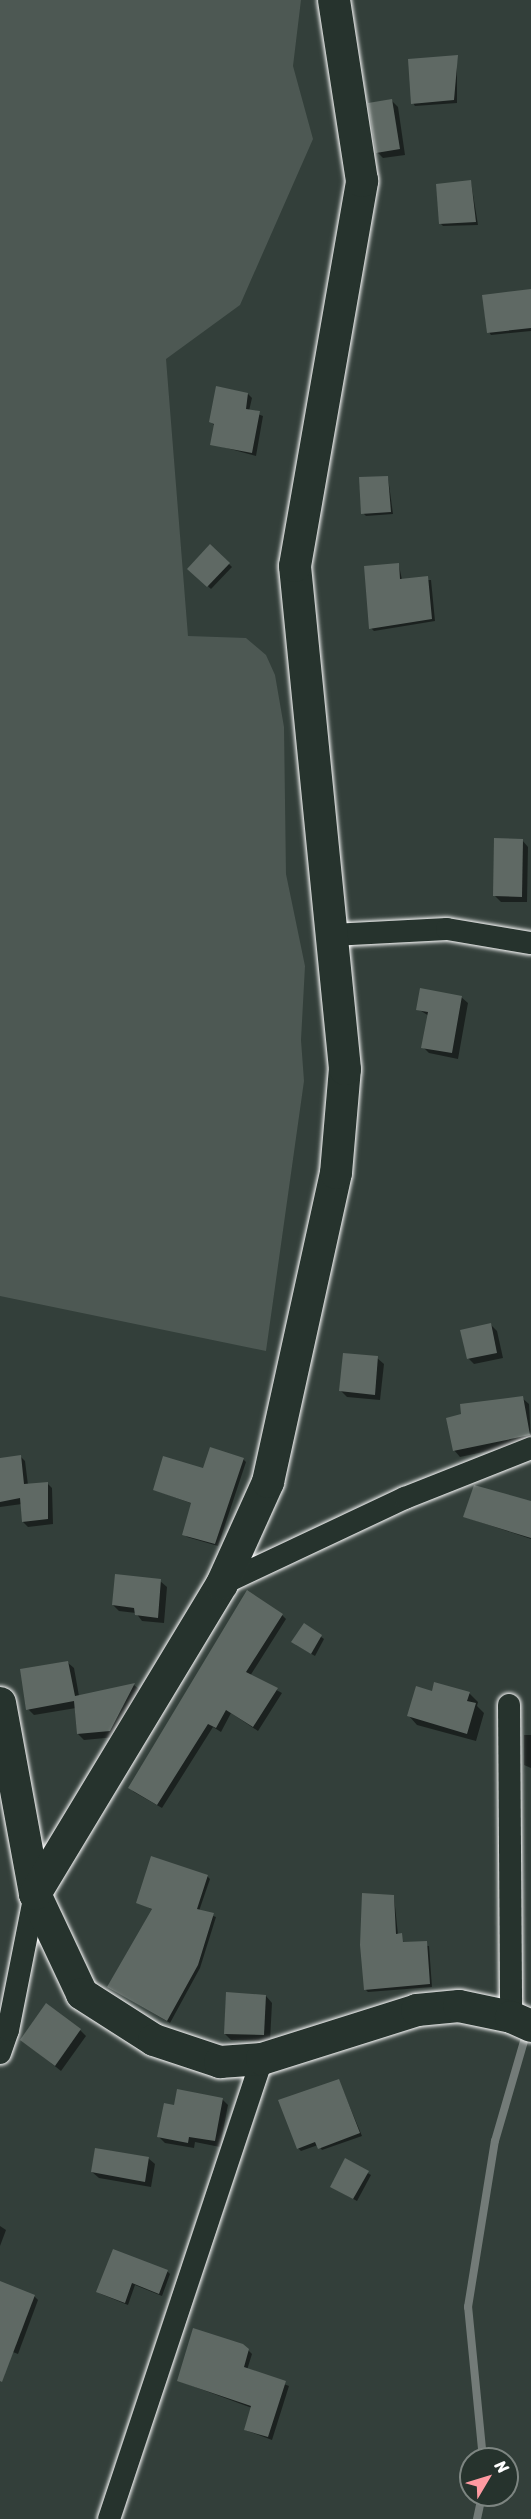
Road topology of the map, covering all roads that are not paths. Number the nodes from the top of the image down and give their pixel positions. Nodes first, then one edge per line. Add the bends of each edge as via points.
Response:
1 (334, 0) edge
2 (332, 935) junction
3 (531, 943) edge
4 (531, 1448) edge
5 (222, 1584) junction
6 (0, 1702) edge
7 (509, 1705) dead end
8 (35, 1894) junction
9 (9, 1987) edge
10 (521, 2022) edge
11 (0, 2053) edge
12 (262, 2060) junction
13 (109, 2519) edge

1 - 2 street via 362,181 295,566
2 - 3 street via 447,929
2 - 5 street via 345,1069 336,1173 268,1482
4 - 5 street via 405,1498
5 - 8 street
6 - 8 street
7 - 10 street
8 - 9 street
8 - 12 street via 82,1994 154,2040 220,2062
9 - 11 street
10 - 12 street via 459,2006 417,2010
12 - 13 street

